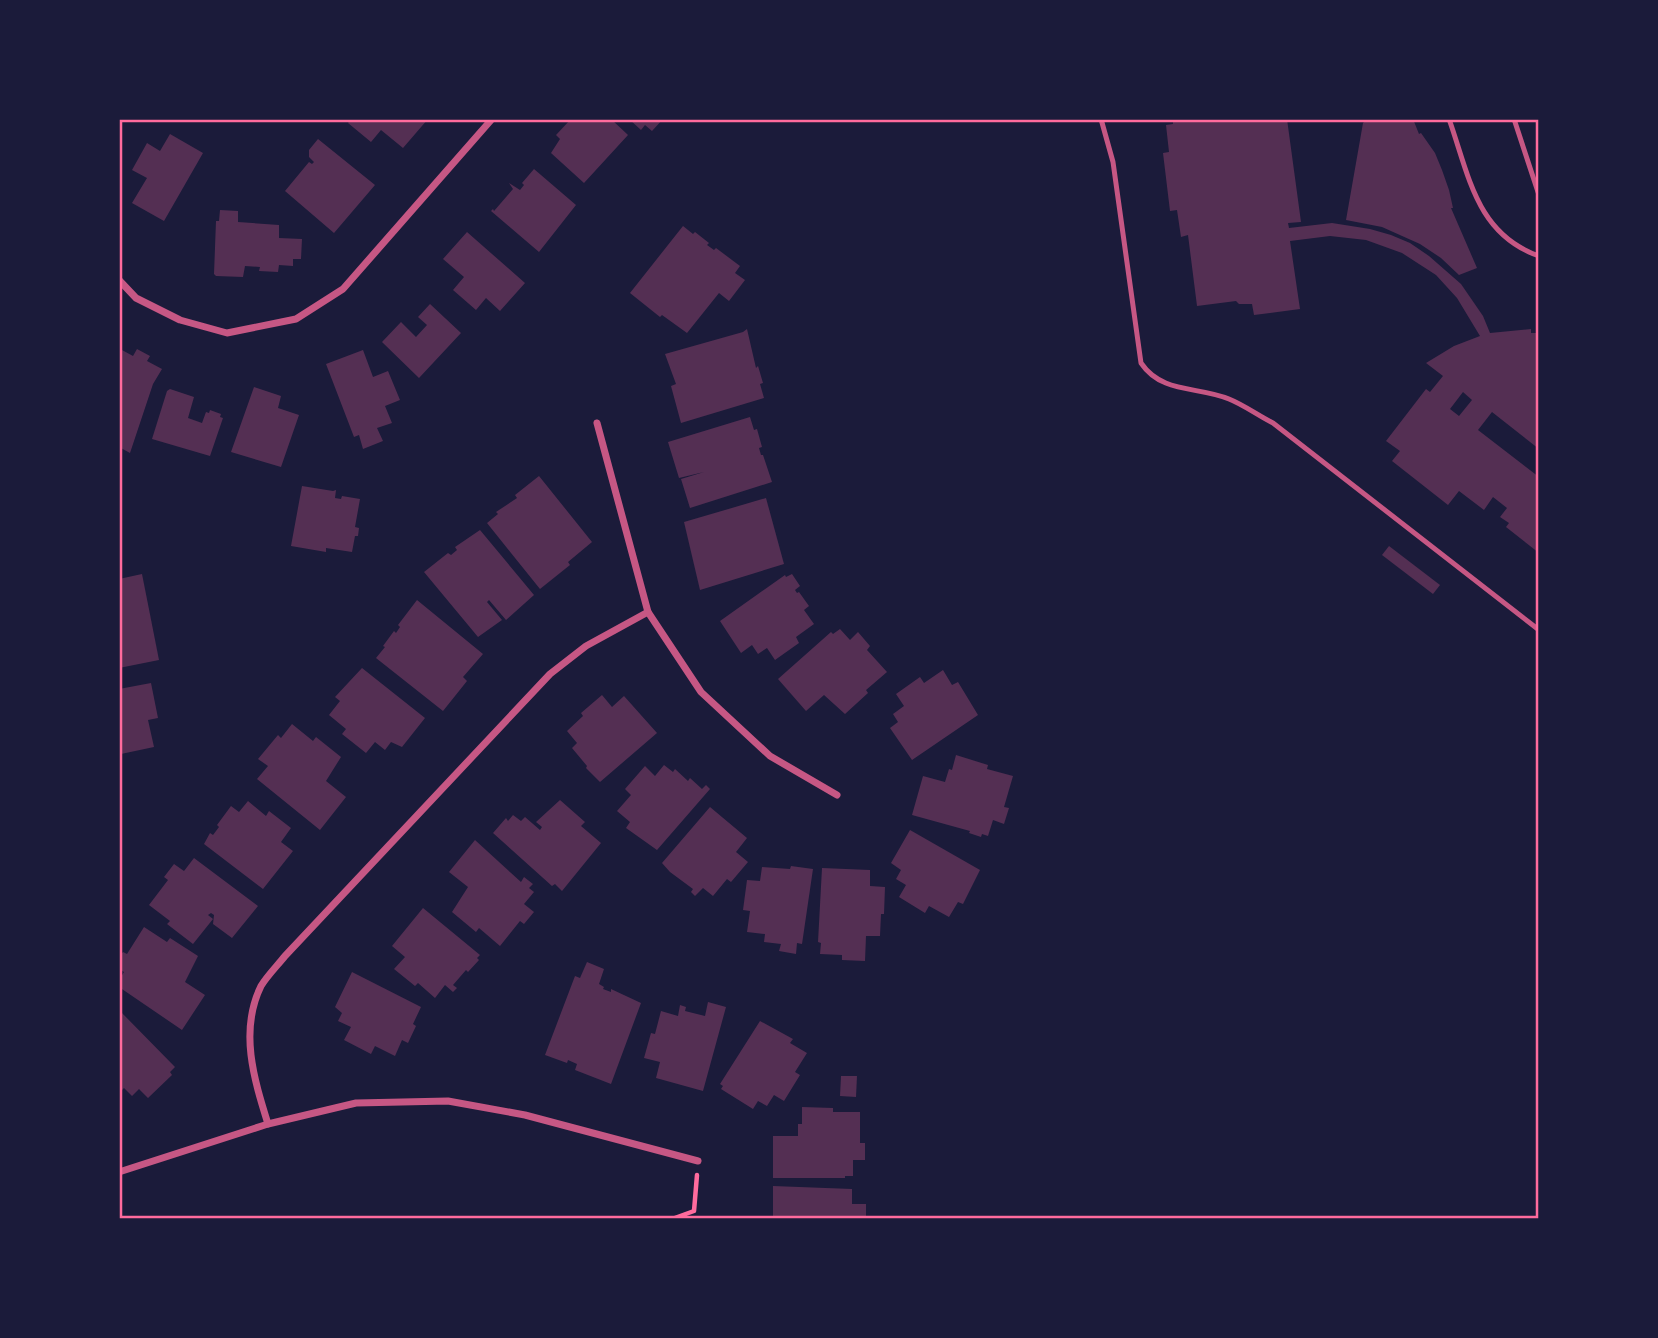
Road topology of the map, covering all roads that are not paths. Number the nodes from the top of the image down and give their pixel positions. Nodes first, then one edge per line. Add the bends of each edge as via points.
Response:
1 (492, 119) edge
2 (1101, 119) edge
3 (1450, 119) edge
4 (1514, 119) edge
5 (1539, 195) edge
6 (1539, 256) edge
7 (119, 280) edge
8 (597, 423) dead end
9 (648, 612) junction
10 (1539, 630) edge
11 (837, 795) dead end
12 (268, 1124) junction
13 (698, 1161) road end
14 (119, 1172) edge

1 - 7 street via 343,289 296,319 227,333 180,320 136,298
2 - 10 lane via 1113,162 1141,363 1149,374 1161,382 1229,399 1273,424
3 - 6 lane via 1481,210 1501,235
4 - 5 lane
8 - 9 street
9 - 11 street via 701,692 770,756
9 - 12 street via 586,646 551,674 261,986 249,1027 253,1075
12 - 13 street via 356,1103 448,1101 525,1115
12 - 14 street

